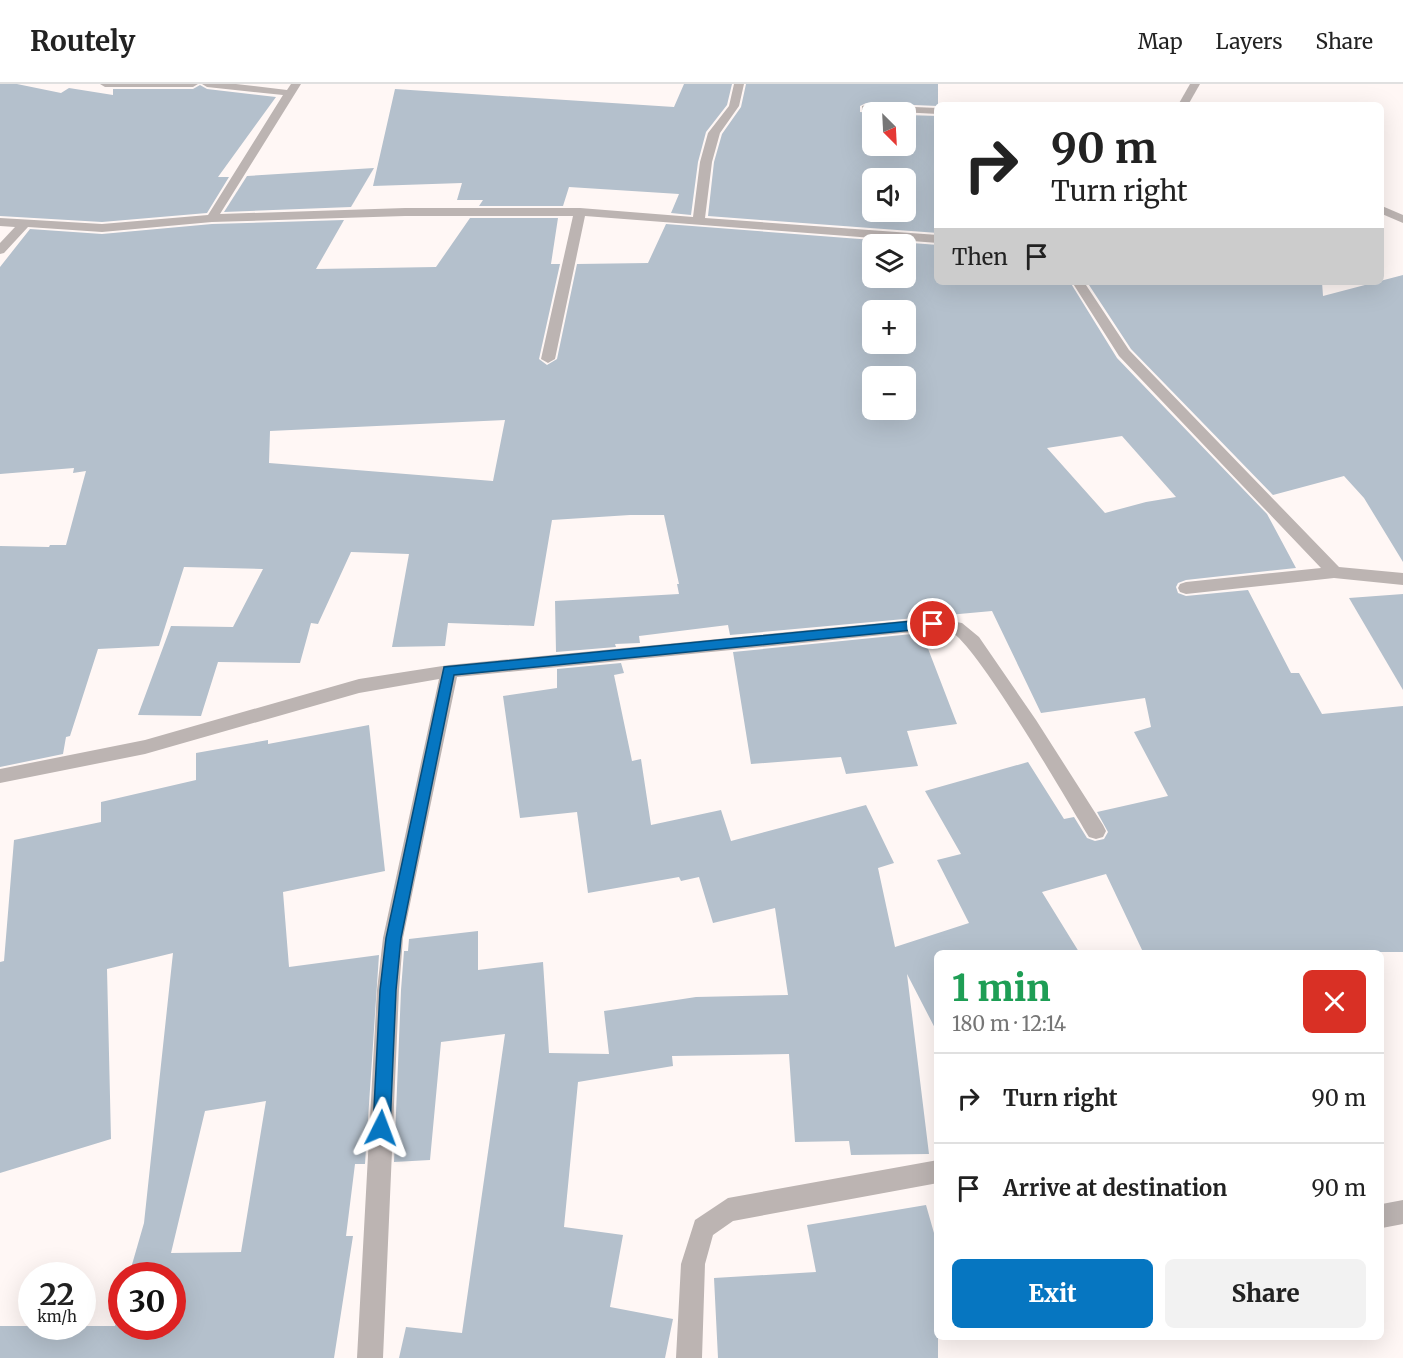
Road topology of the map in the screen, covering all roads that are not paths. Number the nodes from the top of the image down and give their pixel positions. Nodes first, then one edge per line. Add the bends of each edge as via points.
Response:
1 (105, 84) edge
2 (193, 84) edge
3 (207, 84) edge
4 (740, 84) edge
5 (1195, 84) edge
6 (293, 88) edge
7 (1185, 102) edge
8 (916, 110) edge
9 (934, 111) edge
10 (1384, 211) edge
11 (579, 212) junction
12 (212, 218) junction
13 (1403, 219) edge
14 (699, 220) junction
15 (0, 222) edge
16 (24, 224) junction
17 (934, 239) edge
18 (0, 250) edge
19 (1080, 285) edge
20 (548, 359) dead end
21 (1334, 572) junction
22 (1403, 579) edge
23 (1186, 588) dead end
24 (449, 671) junction
25 (0, 776) edge
26 (1096, 831) dead end
27 (934, 1172) edge
28 (1403, 1212) edge
29 (1384, 1216) edge
30 (370, 1358) edge
31 (689, 1358) edge

1 - 2 street
3 - 6 street
4 - 14 street via 734,106 714,133
5 - 7 street
6 - 12 street
8 - 9 street
10 - 13 street
11 - 12 street
11 - 14 street
11 - 20 street
12 - 16 street via 102,228
14 - 17 street
15 - 16 street
16 - 18 street
19 - 21 street via 1124,353
21 - 22 street
21 - 23 street
24 - 25 street via 359,686 145,747
24 - 26 street via 933,624 956,627 973,641
24 - 30 street via 393,938
27 - 31 street via 729,1210 703,1228 693,1264
28 - 29 street

